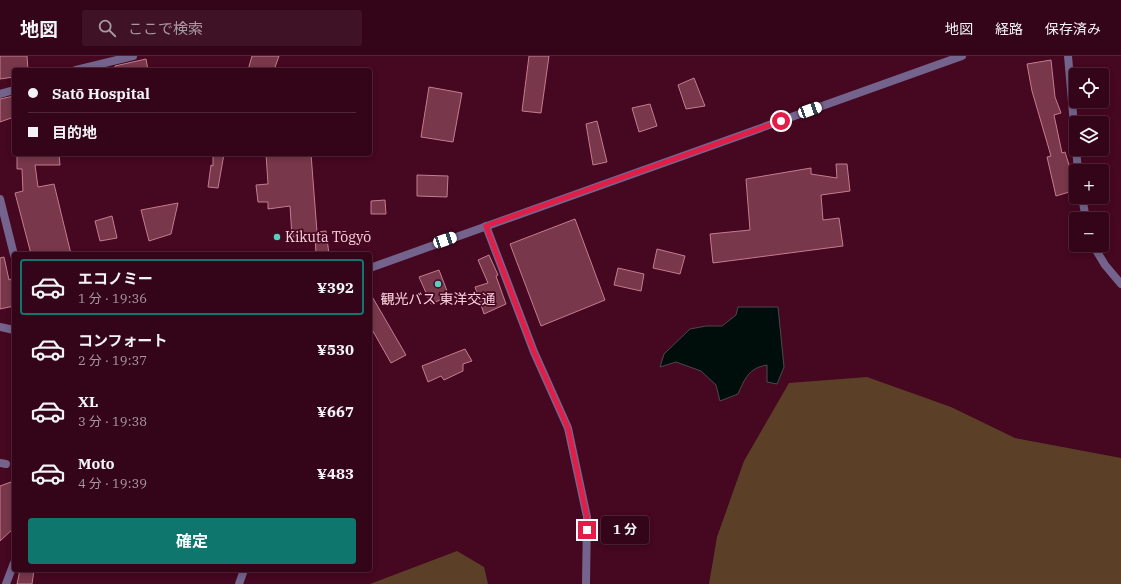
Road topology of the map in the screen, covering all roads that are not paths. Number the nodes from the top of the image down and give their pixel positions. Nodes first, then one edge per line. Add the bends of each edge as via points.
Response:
1 (133, 56) edge
2 (962, 56) edge
3 (1068, 56) edge
4 (84, 68) edge
5 (12, 91) edge
6 (0, 94) edge
7 (1077, 164) edge
8 (0, 199) edge
9 (486, 226) junction
10 (13, 252) edge
11 (1098, 252) edge
12 (372, 267) edge
13 (1121, 284) edge
14 (0, 327) edge
15 (12, 330) edge
16 (12, 568) edge
17 (243, 572) edge
18 (6, 584) edge
19 (239, 584) edge
20 (586, 584) edge

1 - 4 street
2 - 9 street
3 - 7 street
5 - 6 street
8 - 10 street
9 - 12 street
9 - 20 street via 534,352 568,428 587,517
11 - 13 street
14 - 15 street
16 - 18 street
17 - 19 street

